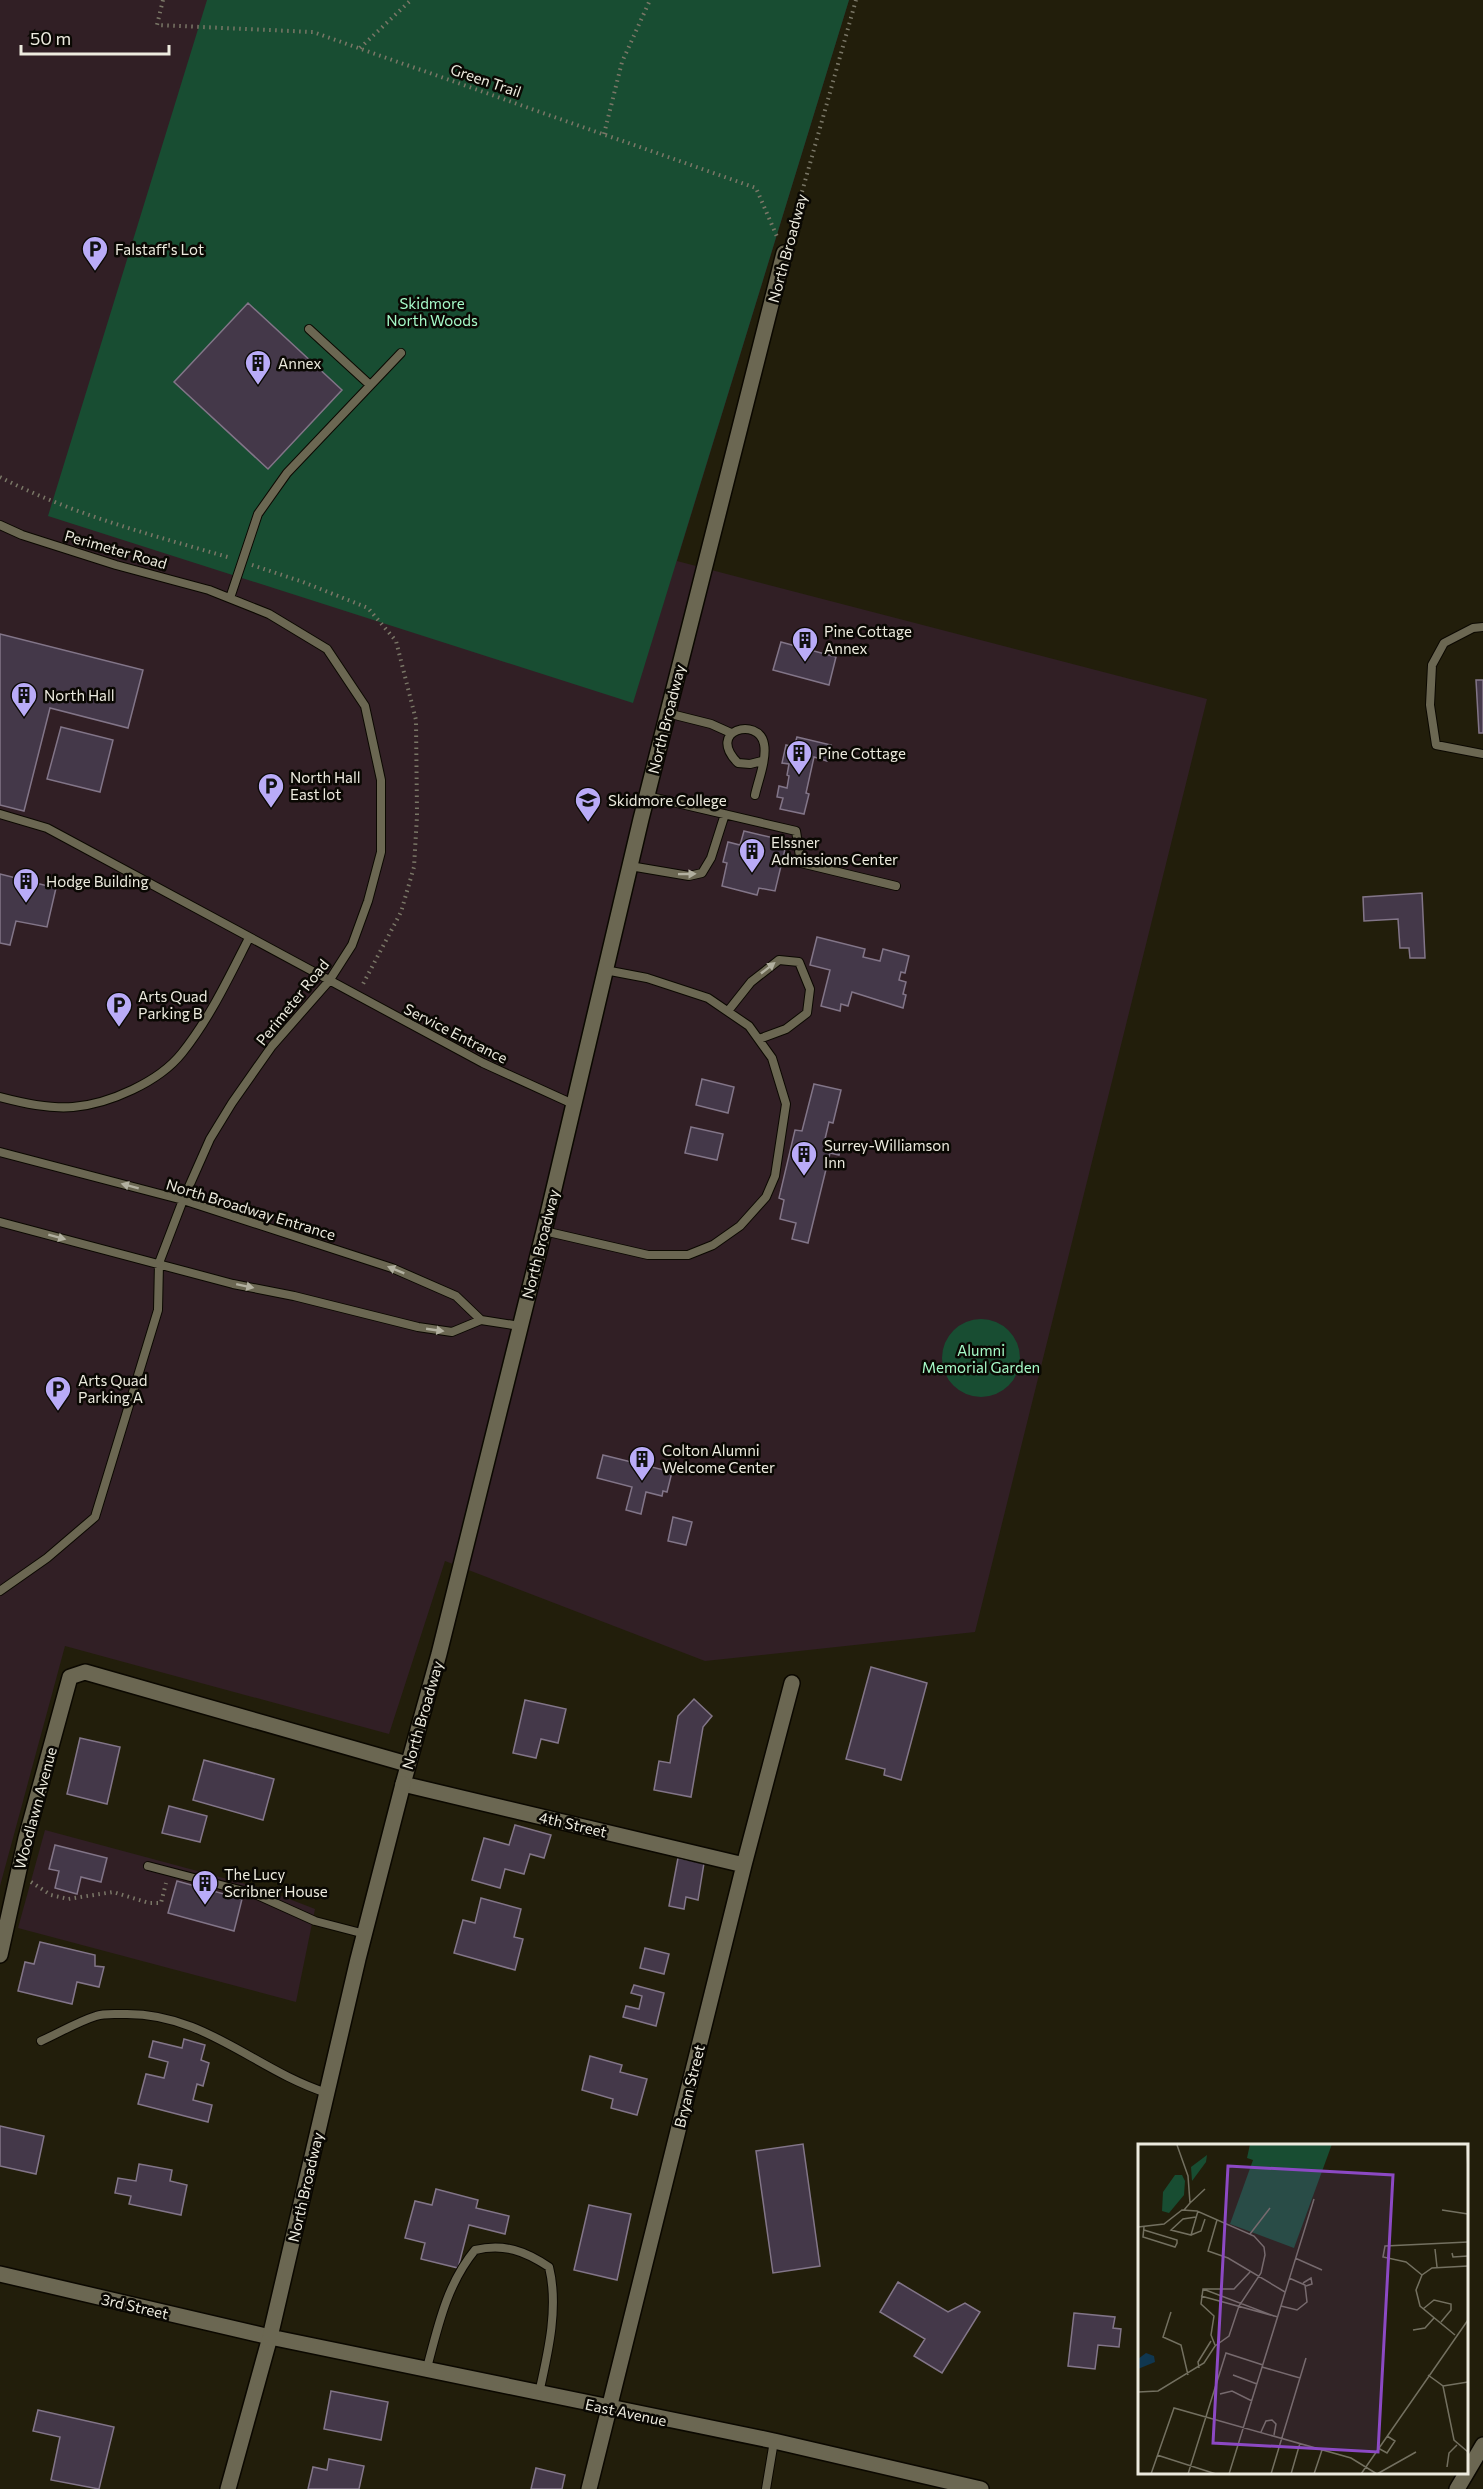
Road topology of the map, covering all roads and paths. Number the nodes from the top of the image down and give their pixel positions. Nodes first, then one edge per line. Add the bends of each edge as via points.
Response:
1 (163, 0) edge
2 (411, 0) edge
3 (650, 0) edge
4 (856, 0) edge
5 (360, 48) junction
6 (604, 134) junction
7 (784, 253) junction
8 (309, 329) dead end
9 (401, 352) dead end
10 (370, 385) junction
11 (0, 477) edge
12 (0, 525) edge
13 (242, 562) junction
14 (230, 598) junction
15 (1483, 627) edge
16 (667, 713) junction
17 (731, 733) junction
18 (1483, 754) edge
19 (762, 761) junction
20 (755, 795) dead end
21 (647, 796) junction
22 (0, 814) edge
23 (725, 814) junction
24 (630, 866) junction
25 (896, 886) dead end
26 (249, 938) junction
27 (605, 970) junction
28 (329, 981) junction
29 (357, 996) junction
30 (728, 1011) junction
31 (759, 1039) junction
32 (0, 1097) edge
33 (573, 1104) junction
34 (0, 1152) edge
35 (183, 1200) junction
36 (0, 1222) edge
37 (544, 1231) junction
38 (159, 1263) junction
39 (482, 1320) junction
40 (520, 1326) junction
41 (0, 1590) edge
42 (792, 1683) dead end
43 (407, 1764) junction
44 (403, 1784) junction
45 (744, 1865) junction
46 (148, 1866) dead end
47 (170, 1871) junction
48 (18, 1873) junction
49 (365, 1934) junction
50 (0, 1955) edge
51 (41, 2041) dead end
52 (327, 2093) junction
53 (0, 2274) edge
54 (270, 2337) junction
55 (428, 2368) junction
56 (539, 2393) junction
57 (608, 2409) junction
58 (774, 2442) junction
59 (1482, 2450) edge
60 (1468, 2472) edge
61 (1467, 2474) edge
62 (228, 2489) edge
63 (589, 2489) edge
64 (766, 2489) edge
65 (978, 2489) edge
66 (1457, 2489) edge

1 - 5 path, Green Trail via 157,25 314,32
2 - 5 path
3 - 6 path via 622,62
4 - 7 path, North Broadway
5 - 6 path, Green Trail
6 - 7 path, Green Trail via 756,188
7 - 16 street, North Broadway
8 - 10 lane
9 - 10 lane
10 - 13 lane via 287,473 258,514
11 - 13 path via 86,514
12 - 14 lane, Perimeter Road via 116,565
13 - 14 lane
13 - 29 path via 368,608 396,641 416,720 414,867 401,912
14 - 28 lane, Perimeter Road via 269,614 327,649 365,706 381,780 381,852 352,945
15 - 18 lane via 1444,643 1432,666 1430,705 1436,745
16 - 17 lane
16 - 21 street, North Broadway
17 - 19 lane via 751,729 759,734 764,742
17 - 19 lane via 728,753 738,763
19 - 20 lane
21 - 23 lane
21 - 24 street, North Broadway
22 - 26 lane, Service Entrance via 47,828
24 -> 23 lane via 689,876 702,873
23 - 25 lane via 796,831 801,863
24 - 27 street, North Broadway
26 - 28 lane, Service Entrance
26 - 32 lane via 206,1020 181,1055 153,1080 114,1097 73,1107 27,1104
27 - 30 lane via 688,991
27 - 33 street, North Broadway
28 - 29 lane, Service Entrance
28 - 35 lane, Perimeter Road via 272,1046 232,1103 210,1139
29 - 33 lane, Service Entrance via 483,1063
30 - 31 lane
30 -> 31 lane via 751,982 779,960 799,962 810,988 807,1013 786,1029
31 - 37 lane via 772,1058 786,1104 775,1176 766,1197 740,1226 688,1255 648,1254
33 - 37 street, North Broadway
35 -> 34 lane, North Broadway Entrance
35 - 38 lane, Perimeter Road
39 -> 35 lane, North Broadway Entrance via 456,1296 392,1268
36 -> 38 lane
37 - 40 street, North Broadway
38 -> 39 lane via 418,1327 452,1332
38 - 41 lane, Perimeter Road via 158,1310 95,1517 47,1558
39 - 40 lane
40 - 43 street, North Broadway via 439,1654
42 - 45 street, Bryan Street
43 - 44 street, North Broadway
43 - 48 street, Woodlawn Avenue via 85,1672 70,1677
44 - 45 street, 4th Street
44 - 49 street, North Broadway
45 - 57 street, Bryan Street
46 - 47 lane
47 - 48 path via 161,1903 113,1892 68,1899 51,1895
47 - 49 lane via 255,1894 315,1921
48 - 50 street, Woodlawn Avenue
49 - 52 street, North Broadway
51 - 52 lane via 97,2015 145,2013 180,2021 224,2040 303,2085
52 - 54 street, North Broadway
53 - 54 street, 3rd Street
54 - 55 street, East Avenue
54 - 62 street, North Broadway
55 - 56 street, East Avenue
55 - 56 lane via 441,2312 461,2266 474,2250 515,2248 549,2267 554,2289 547,2361
56 - 57 street, East Avenue
57 - 58 street, East Avenue
57 - 63 street, Bryan Street
58 - 64 lane
58 - 65 street, East Avenue
59 - 60 street
61 - 66 street

